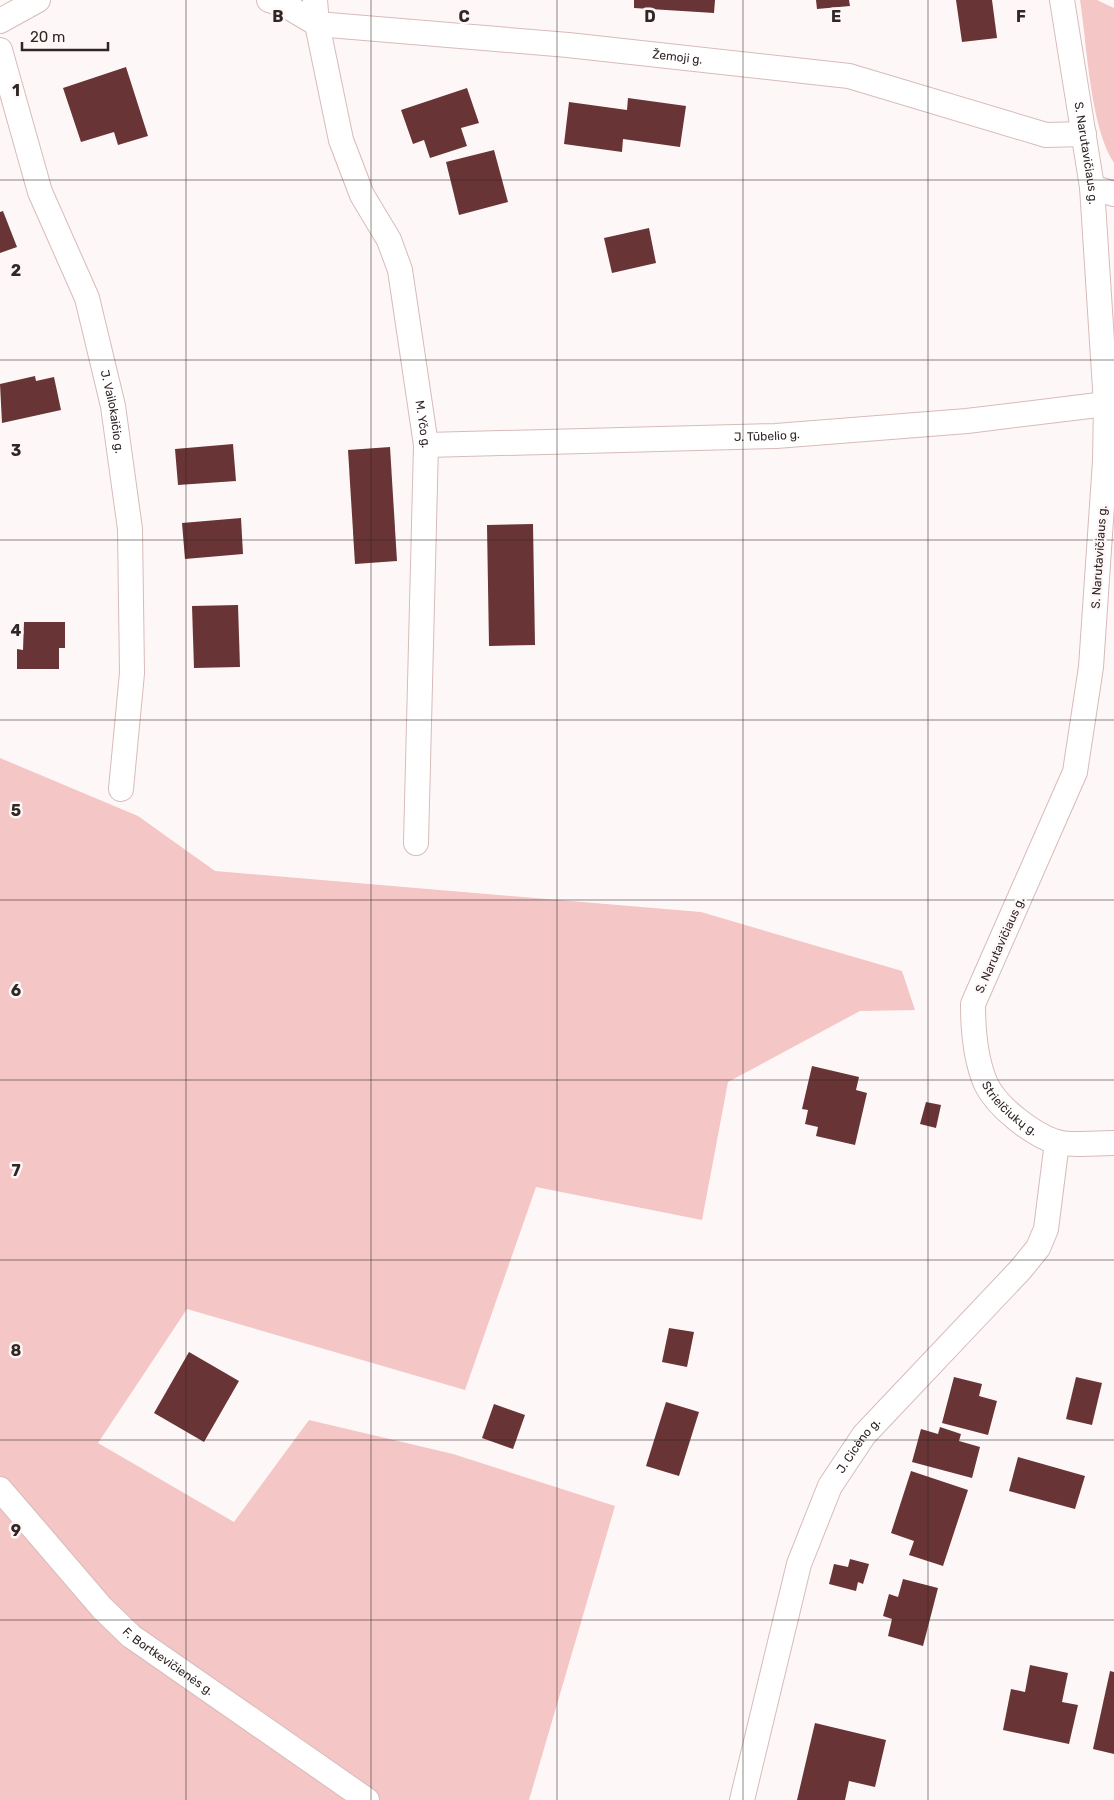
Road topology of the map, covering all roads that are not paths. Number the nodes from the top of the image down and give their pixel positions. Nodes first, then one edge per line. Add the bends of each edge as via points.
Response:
1 (38, 0) edge
2 (269, 0) edge
3 (315, 0) edge
4 (1062, 0) edge
5 (0, 21) edge
6 (317, 24) junction
7 (0, 50) edge
8 (1084, 134) junction
9 (1103, 191) edge
10 (1106, 404) junction
11 (426, 445) junction
12 (121, 789) dead end
13 (416, 843) dead end
14 (973, 1004) joint
15 (1057, 1142) junction
16 (1114, 1143) edge
17 (0, 1489) edge
18 (367, 1800) edge
19 (742, 1800) edge

1 - 5 street
2 - 6 street, Žemoji g. via 285,5
3 - 6 street, M. Yčo g.
4 - 8 street, S. Narutavičiaus g.
6 - 8 street, Žemoji g. via 568,45 850,76 1046,135
6 - 11 street, M. Yčo g. via 340,140 362,195 389,240 400,270
7 - 12 street, J. Vailokaičio g. via 40,192 86,298 113,406 130,529 132,673
8 - 9 street, S. Narutavičiaus g.
9 - 10 street, S. Narutavičiaus g.
10 - 11 street, J. Tūbelio g. via 967,421 776,436
10 - 14 street, S. Narutavičiaus g. via 1091,667 1075,772
11 - 13 street, M. Yčo g.
14 - 15 street, Strielčiukų g. via 979,1061 987,1085 1005,1109 1026,1127
15 - 16 street, Strielčiukų g.
15 - 19 street, J. Cicėno g. via 1046,1229 1038,1248 864,1435 830,1486 799,1564
17 - 18 street, F. Bortkevičienės g. via 102,1608 131,1636

